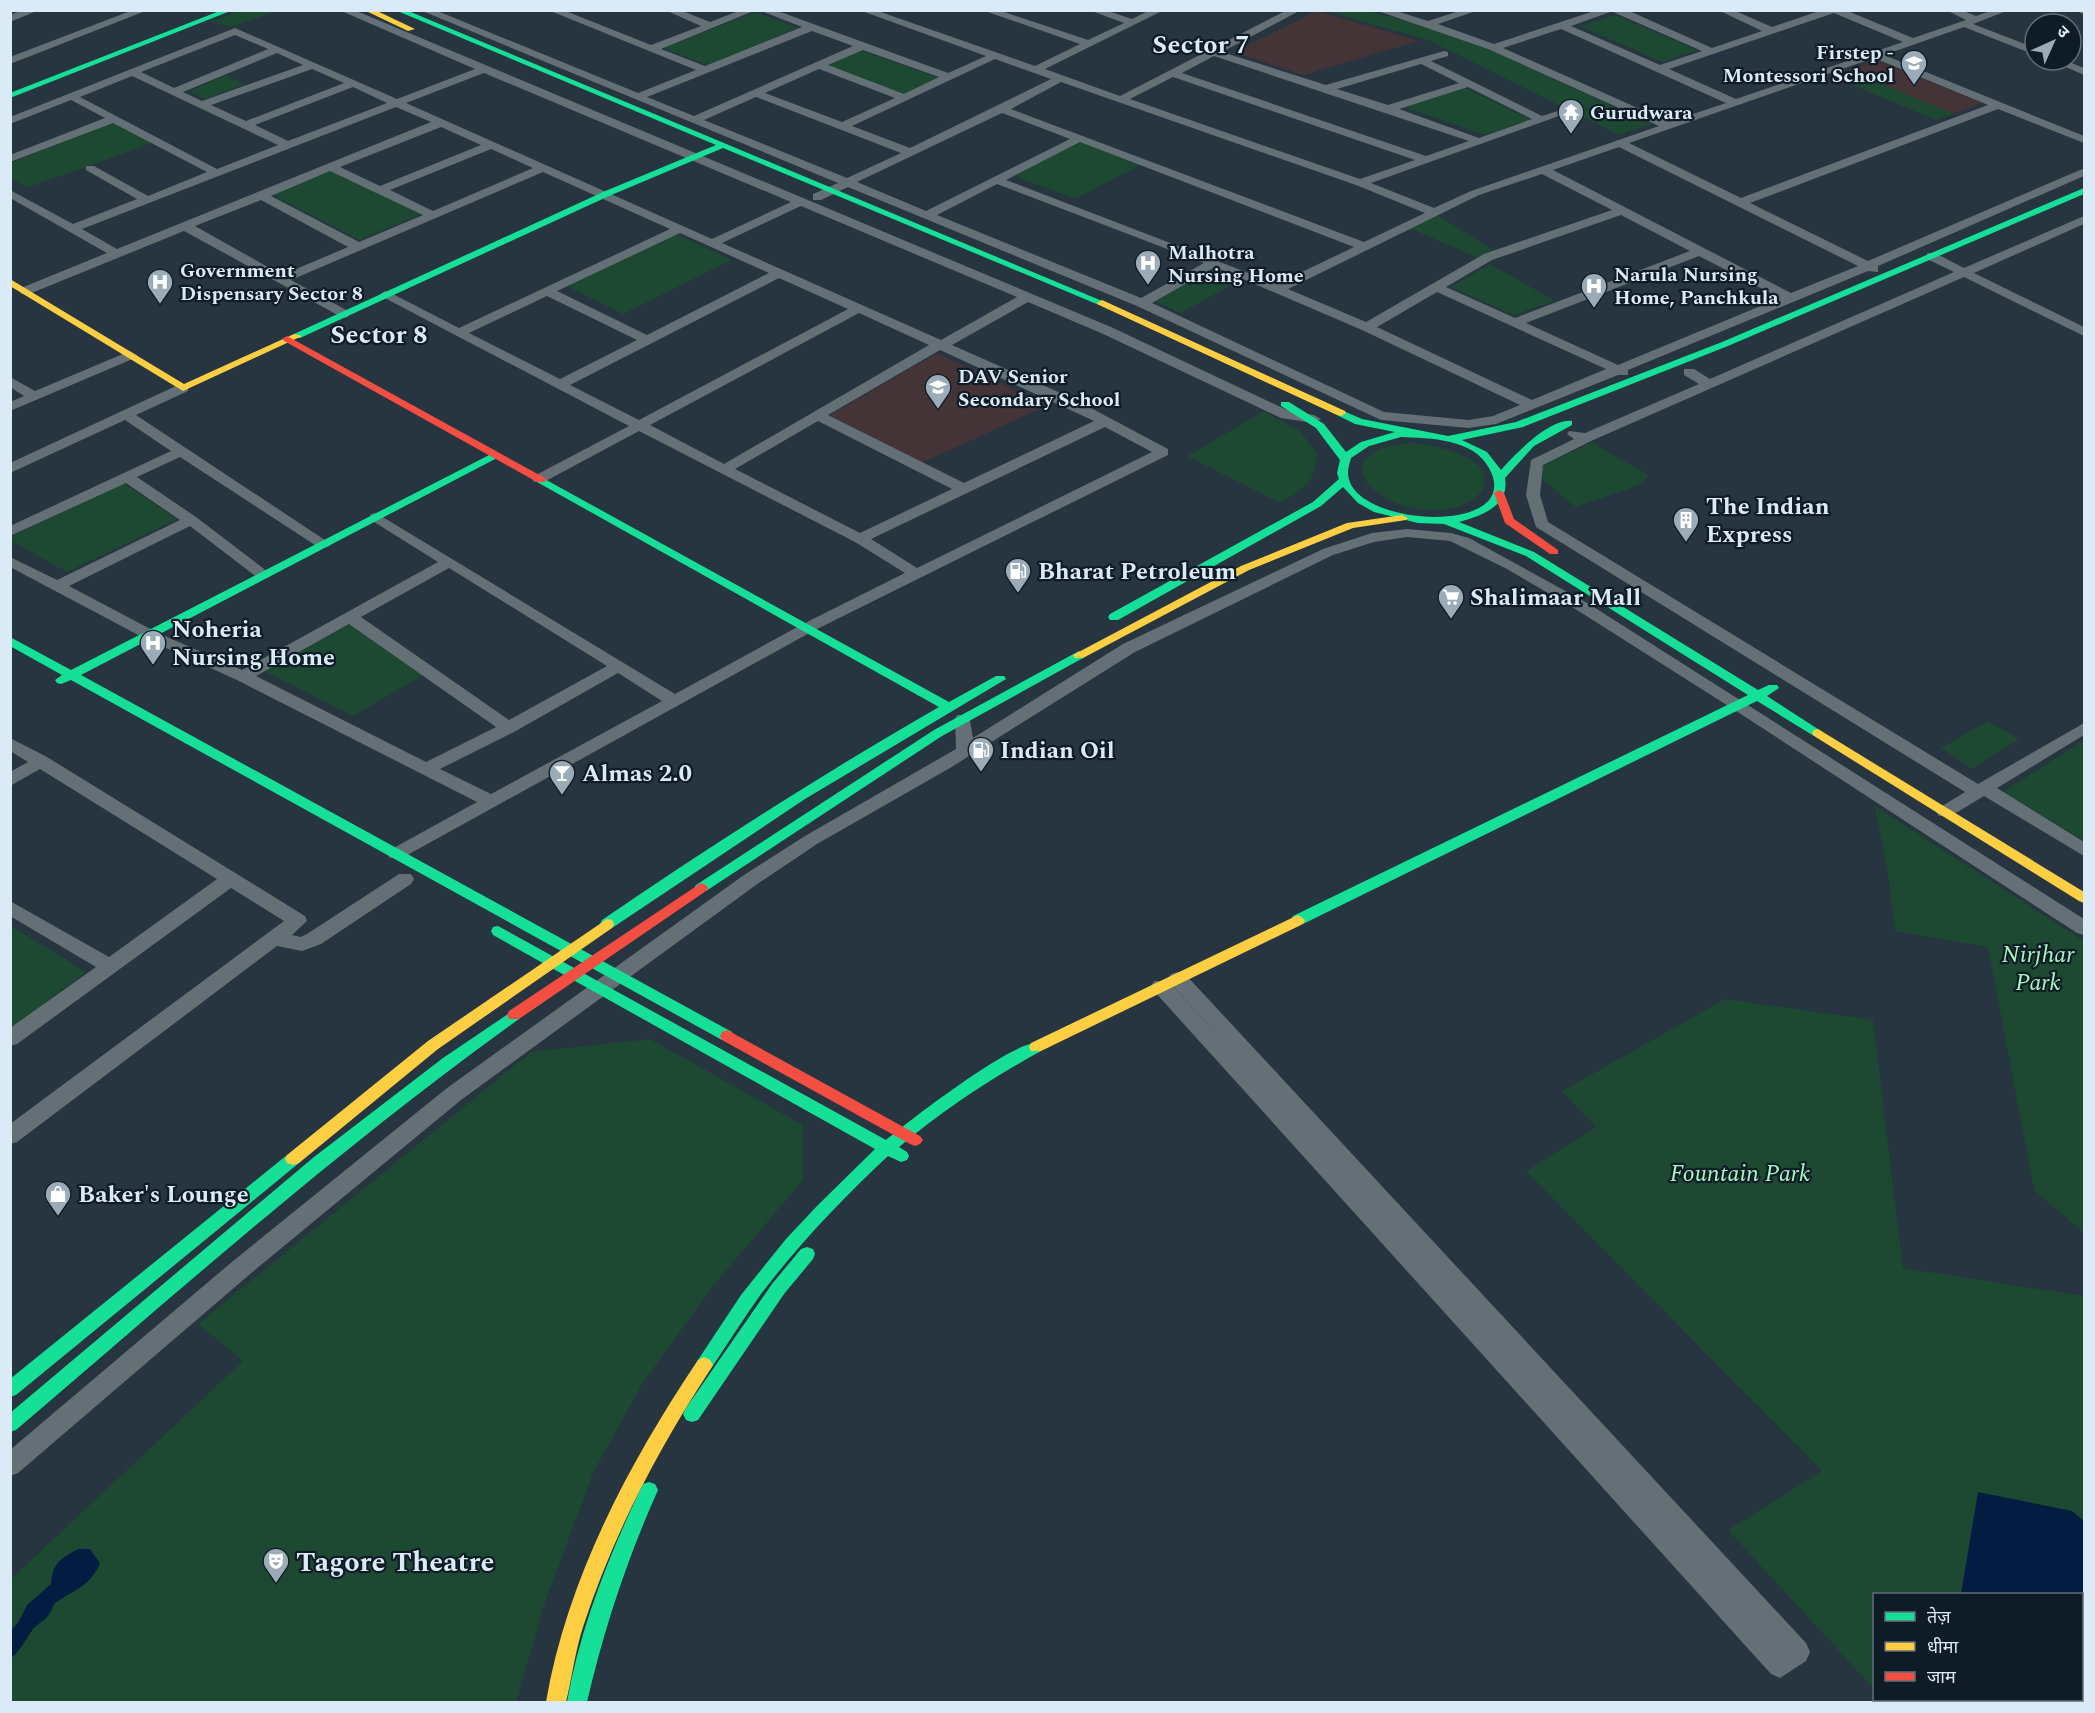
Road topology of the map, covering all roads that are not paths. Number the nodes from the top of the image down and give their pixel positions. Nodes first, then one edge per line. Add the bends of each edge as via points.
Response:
1 (34, 10) edge
2 (143, 10) edge
3 (212, 10) edge
4 (230, 10) edge
5 (344, 10) edge
6 (367, 10) edge
7 (398, 10) edge
8 (425, 10) edge
9 (553, 10) edge
10 (670, 10) edge
11 (751, 10) edge
12 (764, 10) edge
13 (864, 10) edge
14 (987, 10) edge
15 (1027, 10) edge
16 (1094, 10) edge
17 (1159, 10) edge
18 (1296, 10) edge
19 (1474, 10) edge
20 (1609, 10) edge
21 (1617, 10) edge
22 (1722, 10) edge
23 (1834, 10) edge
24 (1951, 10) edge
25 (2004, 10) edge
26 (1385, 11) edge
27 (1010, 18) junction
28 (10, 19) edge
29 (1976, 20) junction
30 (1133, 23) junction
31 (1431, 23) junction
32 (1964, 24) junction
33 (711, 26) junction
34 (1563, 26) junction
35 (810, 28) junction
36 (1772, 31) junction
37 (1913, 42) junction
38 (1089, 45) junction
39 (860, 47) junction
40 (1496, 47) junction
41 (2023, 47) edge
42 (10, 48) edge
43 (278, 49) junction
44 (651, 49) junction
45 (1711, 51) junction
46 (1212, 52) junction
47 (28, 54) junction
48 (1444, 54) dead end
49 (1875, 55) junction
50 (994, 56) junction
51 (1421, 60) junction
52 (10, 61) edge
53 (313, 65) junction
54 (818, 65) junction
55 (484, 69) junction
56 (1659, 69) junction
57 (705, 70) junction
58 (1035, 70) junction
59 (132, 72) junction
60 (1172, 73) junction
61 (948, 77) junction
62 (1059, 79) junction
63 (354, 83) junction
64 (1468, 84) junction
65 (1326, 89) junction
66 (10, 91) edge
67 (176, 92) junction
68 (756, 93) junction
69 (10, 96) edge
70 (71, 96) junction
71 (903, 97) junction
72 (638, 98) junction
73 (1120, 100) junction
74 (398, 102) junction
75 (203, 104) junction
76 (1736, 104) junction
77 (1998, 105) junction
78 (1002, 109) junction
79 (1388, 109) junction
80 (1564, 112) dead end
81 (115, 118) junction
82 (694, 120) junction
83 (1542, 120) junction
84 (10, 121) edge
85 (442, 122) junction
86 (246, 125) junction
87 (1669, 126) junction
88 (841, 127) junction
89 (1080, 138) junction
90 (2085, 140) edge
91 (1480, 142) junction
92 (1620, 143) junction
93 (493, 144) junction
94 (290, 146) junction
95 (722, 146) junction
96 (707, 152) junction
97 (912, 153) junction
98 (692, 158) junction
99 (10, 159) edge
100 (1426, 160) junction
101 (330, 167) junction
102 (545, 167) junction
103 (90, 168) dead end
104 (1544, 170) junction
105 (2085, 172) edge
106 (219, 174) junction
107 (996, 180) junction
108 (1360, 183) junction
109 (848, 184) junction
110 (380, 190) junction
111 (832, 191) junction
112 (2085, 191) edge
113 (10, 193) edge
114 (606, 194) junction
115 (261, 195) junction
116 (817, 197) junction
117 (147, 200) junction
118 (1742, 202) junction
119 (799, 203) junction
120 (2085, 203) edge
121 (905, 207) junction
122 (1623, 210) junction
123 (881, 212) junction
124 (1433, 212) junction
125 (433, 215) junction
126 (927, 215) junction
127 (2083, 222) edge
128 (185, 226) junction
129 (681, 228) junction
130 (72, 229) junction
131 (714, 242) junction
132 (358, 247) junction
133 (1366, 247) junction
134 (1700, 251) junction
135 (117, 254) junction
136 (1944, 257) junction
137 (1214, 262) junction
138 (1868, 266) junction
139 (1971, 270) junction
140 (780, 272) junction
141 (1892, 278) junction
142 (281, 280) junction
143 (10, 282) edge
144 (1436, 287) junction
145 (1277, 289) junction
146 (25, 291) junction
147 (547, 291) junction
148 (385, 295) junction
149 (1026, 297) junction
150 (1790, 298) junction
151 (1142, 303) junction
152 (859, 308) junction
153 (343, 314) junction
154 (2085, 320) edge
155 (1515, 323) junction
156 (1367, 327) junction
157 (2085, 332) edge
158 (458, 333) junction
159 (287, 339) junction
160 (648, 340) junction
161 (941, 344) junction
162 (130, 355) junction
163 (1618, 369) junction
164 (1689, 372) junction
165 (1637, 379) junction
166 (10, 381) edge
167 (1314, 382) junction
168 (561, 384) junction
169 (1709, 384) junction
170 (183, 388) junction
171 (1634, 395) dead end
172 (34, 396) junction
173 (1308, 398) junction
174 (1531, 405) junction
175 (10, 407) edge
176 (126, 415) junction
177 (816, 416) junction
178 (1314, 419) junction
179 (1579, 419) dead end
180 (1105, 421) junction
181 (639, 425) junction
182 (1557, 428) junction
183 (1420, 434) junction
184 (1586, 438) junction
185 (1449, 439) junction
186 (182, 452) junction
187 (495, 455) junction
188 (1345, 459) junction
189 (10, 469) edge
190 (724, 470) junction
191 (127, 477) junction
192 (1500, 477) junction
193 (539, 479) junction
194 (1343, 481) junction
195 (964, 489) junction
196 (1499, 493) junction
197 (376, 517) junction
198 (1402, 518) junction
199 (191, 520) junction
200 (1447, 521) junction
201 (10, 532) edge
202 (860, 539) junction
203 (323, 544) junction
204 (10, 561) edge
205 (449, 562) junction
206 (917, 574) junction
207 (263, 575) junction
208 (57, 586) junction
209 (1616, 607) junction
210 (350, 617) junction
211 (1598, 617) junction
212 (1103, 623) dead end
213 (807, 628) junction
214 (150, 635) junction
215 (10, 641) edge
216 (619, 666) junction
217 (1016, 670) dead end
218 (72, 675) junction
219 (243, 676) junction
220 (56, 684) dead end
221 (1758, 695) junction
222 (1780, 696) junction
223 (675, 701) junction
224 (948, 707) junction
225 (1743, 714) junction
226 (963, 719) junction
227 (508, 728) junction
228 (2085, 728) edge
229 (10, 743) edge
230 (914, 749) junction
231 (965, 751) junction
232 (41, 760) junction
233 (426, 769) junction
234 (915, 778) junction
235 (10, 780) edge
236 (1981, 790) junction
237 (491, 802) junction
238 (1956, 805) junction
239 (2085, 850) edge
240 (396, 854) junction
241 (405, 879) dead end
242 (229, 880) junction
243 (1410, 881) dead end
244 (2085, 898) edge
245 (10, 907) edge
246 (486, 924) dead end
247 (2085, 928) edge
248 (274, 939) junction
249 (568, 950) junction
250 (552, 961) junction
251 (590, 962) junction
252 (109, 966) junction
253 (573, 973) junction
254 (615, 975) junction
255 (599, 987) junction
256 (1172, 991) junction
257 (10, 1039) edge
258 (787, 1070) junction
259 (773, 1084) junction
260 (948, 1118) dead end
261 (903, 1134) junction
262 (10, 1136) edge
263 (925, 1136) junction
264 (887, 1148) junction
265 (902, 1156) junction
266 (886, 1170) dead end
267 (863, 1190) dead end
268 (840, 1212) dead end
269 (813, 1246) dead end
270 (10, 1390) edge
271 (10, 1424) edge
272 (684, 1424) dead end
273 (10, 1465) edge
274 (654, 1480) dead end
275 (1765, 1633) dead end
276 (556, 1702) edge
277 (577, 1702) edge

1 - 28 street
2 - 47 street
3 - 66 street
4 - 69 street
5 - 55 street
6 - 96 street
7 - 95 street
8 - 72 street
9 - 44 street
10 - 33 street
11 - 33 street
12 - 35 street
13 - 50 street
14 - 27 street
15 - 27 street
16 - 30 street
17 - 30 street
18 - 46 street
19 - 31 street
20 - 34 street
21 - 45 street
22 - 36 street
23 - 36 street
23 - 37 street
24 - 29 street
25 - 29 street
26 - 31 street
27 - 38 street
29 - 32 street
30 - 38 street
31 - 40 street
32 - 37 street
32 - 41 street
33 - 44 street
34 - 40 street
34 - 56 street
35 - 39 street
35 - 57 street
36 - 45 street
37 - 49 street
38 - 58 street
39 - 54 street
39 - 61 street
40 - 87 street
42 - 47 street
43 - 53 street
43 - 59 street via 235,31
43 - 67 street
44 - 57 street
45 - 56 street
46 - 60 street
46 - 65 street
47 - 52 street
48 - 51 street
49 - 76 street
49 - 77 street
50 - 58 street
50 - 61 street
51 - 64 street
51 - 65 street
53 - 63 street
53 - 75 street
54 - 68 street
54 - 71 street
55 - 74 street
55 - 98 street
56 - 76 street
57 - 72 street
58 - 62 street
59 - 67 street
59 - 70 street
60 - 73 street
60 - 100 street
61 - 71 street
62 - 73 street
62 - 78 street
63 - 74 street
63 - 86 street
64 - 79 street
64 - 83 street
65 - 79 street
67 - 75 street
68 - 82 street
68 - 88 street
70 - 81 street
70 - 84 street
71 - 88 street
72 - 82 street
73 - 108 street
74 - 85 street
74 - 94 street
75 - 86 street
76 - 87 street
77 - 90 street
77 - 118 street
78 - 89 street
78 - 97 street
79 - 91 street
80 - 83 street
81 - 99 street
81 - 106 street
82 - 109 street
83 - 91 street
85 - 93 street
85 - 101 street
86 - 94 street
87 - 92 street
88 - 97 street
89 - 107 street
89 - 133 street
91 - 100 street
92 - 104 street
92 - 118 street
93 - 102 street
93 - 110 street
94 - 106 street
95 - 96 street
95 - 111 street
96 - 98 street
96 - 116 street
97 - 109 street
98 - 114 street
98 - 119 street
100 - 108 street
101 - 110 street
101 - 115 street
102 - 114 street
102 - 125 street
103 - 117 street
104 - 122 street
104 - 124 street
105 - 138 street
106 - 117 street
107 - 126 street
107 - 137 street
108 - 124 street
109 - 111 street
109 - 121 street
110 - 125 street
111 - 116 street
111 - 123 street
112 - 136 street
113 - 130 street
114 - 129 street
114 - 148 street
115 - 128 street
115 - 132 street
116 - 178 street via 1133,329
117 - 130 street
118 - 138 street
119 - 131 street
119 - 149 street
120 - 136 street
121 - 123 street
121 - 126 street
122 - 134 street
122 - 144 street via 1489,257
123 - 173 street via 1142,320
124 - 133 street
125 - 132 street
126 - 151 street
127 - 139 street
128 - 135 street
128 - 142 street
129 - 131 street
129 - 147 street
130 - 135 street
131 - 140 street
132 - 142 street
133 - 145 street
134 - 150 street
134 - 155 street
135 - 146 street
136 - 139 street
136 - 141 street
137 - 145 street
137 - 151 street
138 - 141 street
138 - 150 street
139 - 154 street
139 - 157 street
139 - 169 street
140 - 152 street
140 - 160 street
141 - 164 street
141 - 165 street
142 - 153 street
143 - 146 street
144 - 155 street
144 - 156 street
145 - 156 street
146 - 162 street
147 - 158 street
147 - 160 street
148 - 153 street
148 - 158 street
149 - 161 street
149 - 178 street via 1106,330 1286,415
150 - 163 street
151 - 167 street
152 - 161 street
152 - 181 street
153 - 159 street
155 - 163 street
156 - 174 street
158 - 168 street
159 - 170 street
159 - 187 street
160 - 168 street
161 - 177 street
161 - 180 street
162 - 170 street
162 - 172 street
163 - 165 street
163 - 174 street
164 - 169 street
164 - 171 street
165 - 185 street via 1519,425
166 - 172 street
167 - 173 street
167 - 174 street via 1381,416 1468,423 1496,420
168 - 181 street
169 - 184 street
170 - 176 street
172 - 175 street
173 - 183 street via 1359,422
176 - 186 street
176 - 189 street
177 - 190 street
177 - 195 street
178 - 188 street via 1332,437
179 - 182 street
180 - 195 street
180 - 206 street via 1163,452
181 - 190 street
181 - 193 street
182 - 184 street
182 - 192 street via 1540,435 1517,453
183 - 185 street
183 - 188 street via 1391,435 1366,442
184 - 236 street via 1536,464 1533,495 1541,524
185 - 192 street via 1477,451
186 - 191 street
186 - 203 street
187 - 193 street
187 - 197 street
188 - 194 street
190 - 202 street
191 - 199 street
191 - 201 street
192 - 196 street
193 - 213 street
194 - 198 street via 1364,503
194 - 212 street via 1317,504
195 - 202 street
196 - 200 street via 1480,512
196 - 222 street via 1509,521
197 - 203 street
197 - 205 street
198 - 200 street
198 - 226 street via 1351,525 1245,568
199 - 207 street
199 - 208 street
200 - 209 street via 1530,554
202 - 206 street
203 - 207 street
204 - 208 street
205 - 210 street
205 - 216 street
206 - 213 street
207 - 214 street
208 - 214 street
209 - 211 street
209 - 221 street
210 - 219 street
210 - 227 street
211 - 225 street
211 - 231 street via 1464,541 1407,533 1372,538 1328,552 1129,648
213 - 223 street
213 - 224 street
214 - 218 street
214 - 219 street
215 - 218 street
216 - 223 street
216 - 227 street
217 - 224 street
218 - 220 street
218 - 240 street
219 - 233 street
221 - 222 street
221 - 225 street
222 - 225 street
222 - 238 street
223 - 237 street
224 - 249 street via 707,855
225 - 247 street
225 - 256 street
226 - 230 street
226 - 231 street
227 - 233 street
228 - 236 street
229 - 232 street
230 - 234 street
230 - 251 street
231 - 234 street
232 - 235 street
232 - 242 street
233 - 237 street
234 - 254 street via 811,840
236 - 238 street
236 - 239 street
237 - 240 street
238 - 244 street
240 - 249 street
241 - 248 street via 314,939 302,944
242 - 248 street via 298,921
242 - 252 street
243 - 256 street
245 - 252 street
246 - 250 street
248 - 262 street
249 - 250 street
249 - 251 street
250 - 253 street
250 - 270 street via 433,1045
251 - 253 street
251 - 254 street
252 - 257 street
253 - 255 street
253 - 271 street via 449,1060 301,1178
254 - 255 street
254 - 258 street
255 - 259 street
255 - 273 street via 445,1101
256 - 261 street via 1018,1056 926,1113
256 - 275 street
258 - 259 street
258 - 261 street
259 - 264 street
260 - 263 street
261 - 263 street
261 - 264 street
263 - 265 street
264 - 265 street
264 - 276 street via 838,1192 762,1280 665,1422 608,1535 576,1619
265 - 266 street
267 - 268 street
269 - 272 street via 778,1289
274 - 277 street via 634,1519 594,1626

